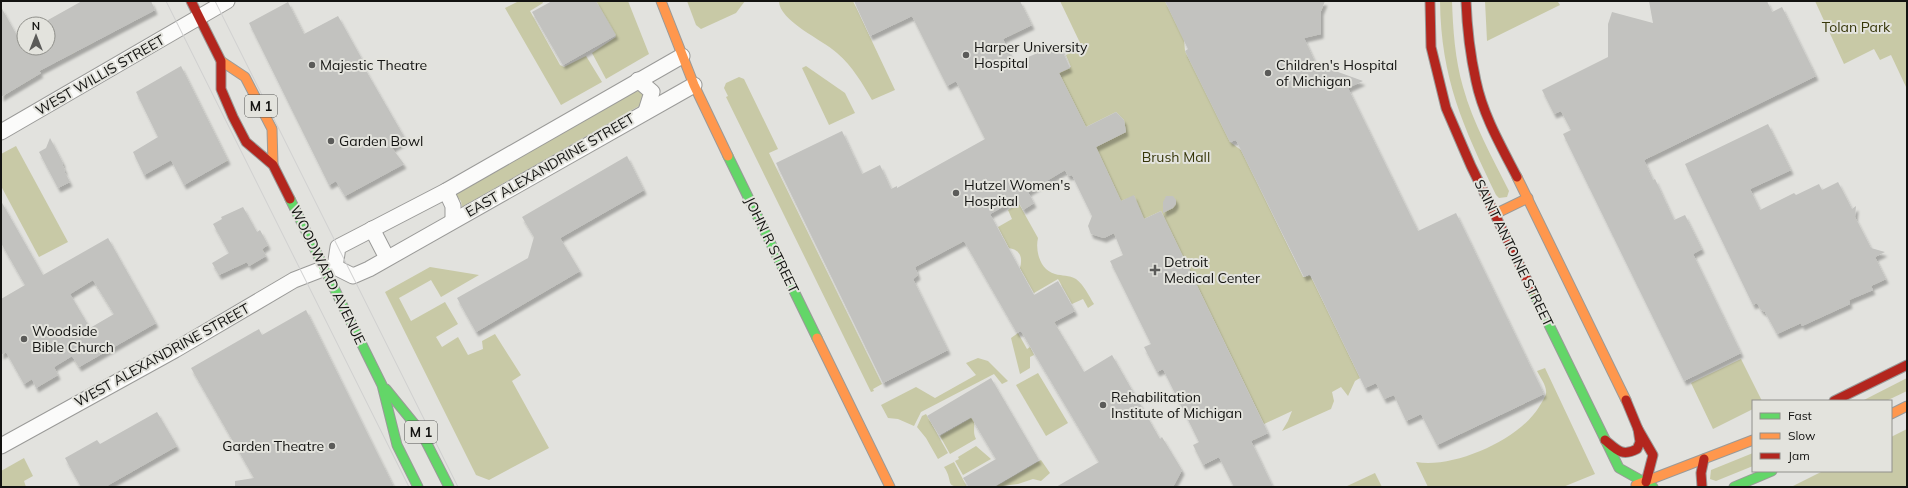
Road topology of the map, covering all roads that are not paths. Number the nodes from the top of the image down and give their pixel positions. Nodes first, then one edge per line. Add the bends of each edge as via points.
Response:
1 (191, 1) edge
2 (227, 1) edge
3 (661, 1) edge
4 (1430, 1) edge
5 (1466, 1) edge
6 (199, 17) junction
7 (682, 56) junction
8 (221, 61) junction
9 (638, 80) junction
10 (694, 85) junction
11 (646, 111) junction
12 (1, 132) edge
13 (273, 164) junction
14 (446, 191) junction
15 (1528, 198) junction
16 (1495, 214) junction
17 (453, 220) junction
18 (372, 229) junction
19 (388, 258) junction
20 (330, 268) junction
21 (1907, 365) edge
22 (382, 385) junction
23 (1836, 400) edge
24 (1907, 406) edge
25 (1892, 414) edge
26 (1638, 429) junction
27 (1606, 440) junction
28 (1752, 440) edge
29 (1, 446) edge
30 (1704, 459) junction
31 (1770, 472) edge
32 (1650, 484) edge
33 (418, 487) edge
34 (449, 487) edge
35 (890, 487) edge
36 (1630, 487) edge
37 (1702, 487) edge
38 (1734, 487) edge

1 - 6 street, WOODWARD AVENUE / M 1
2 - 6 street, WEST WILLIS STREET
3 - 7 street, JOHN R STREET
4 - 16 street, SAINT ANTOINE STREET via 1431,47 1440,89 1459,138
5 - 15 street via 1468,37 1476,82 1494,132
6 - 8 street, WOODWARD AVENUE / M 1
6 - 12 street, WEST WILLIS STREET
7 - 9 street, EAST ALEXANDRINE STREET
7 - 10 street, JOHN R STREET
8 - 13 street, WOODWARD AVENUE / M 1 via 221,89 236,123 246,142
8 - 13 street, WOODWARD AVENUE / M 1 via 245,77 272,129
9 - 11 street, EAST ALEXANDRINE STREET via 652,92
9 - 14 street, EAST ALEXANDRINE STREET
10 - 11 street, EAST ALEXANDRINE STREET
10 - 35 street, JOHN R STREET
11 - 17 street, EAST ALEXANDRINE STREET
13 - 20 street, WOODWARD AVENUE / M 1
14 - 17 street, EAST ALEXANDRINE STREET via 453,206
14 - 18 street, EAST ALEXANDRINE STREET
15 - 16 street
15 - 26 street via 1623,392
16 - 27 street, SAINT ANTOINE STREET
17 - 19 street, EAST ALEXANDRINE STREET
18 - 19 street
18 - 20 street, EAST ALEXANDRINE STREET via 338,247
19 - 20 street, EAST ALEXANDRINE STREET via 353,276
20 - 22 street, WOODWARD AVENUE / M 1
20 - 29 street, WEST ALEXANDRINE STREET via 294,280 175,350
21 - 23 street
22 - 33 street, WOODWARD AVENUE / M 1 via 397,445
22 - 34 street, WOODWARD AVENUE / M 1 via 422,432
24 - 25 street
26 - 27 street via 1640,442 1637,449 1629,453 1620,452
26 - 32 street via 1654,455
27 - 32 street, SAINT ANTOINE STREET via 1619,468
28 - 30 street
30 - 32 street
30 - 37 street
31 - 38 street
32 - 36 street

